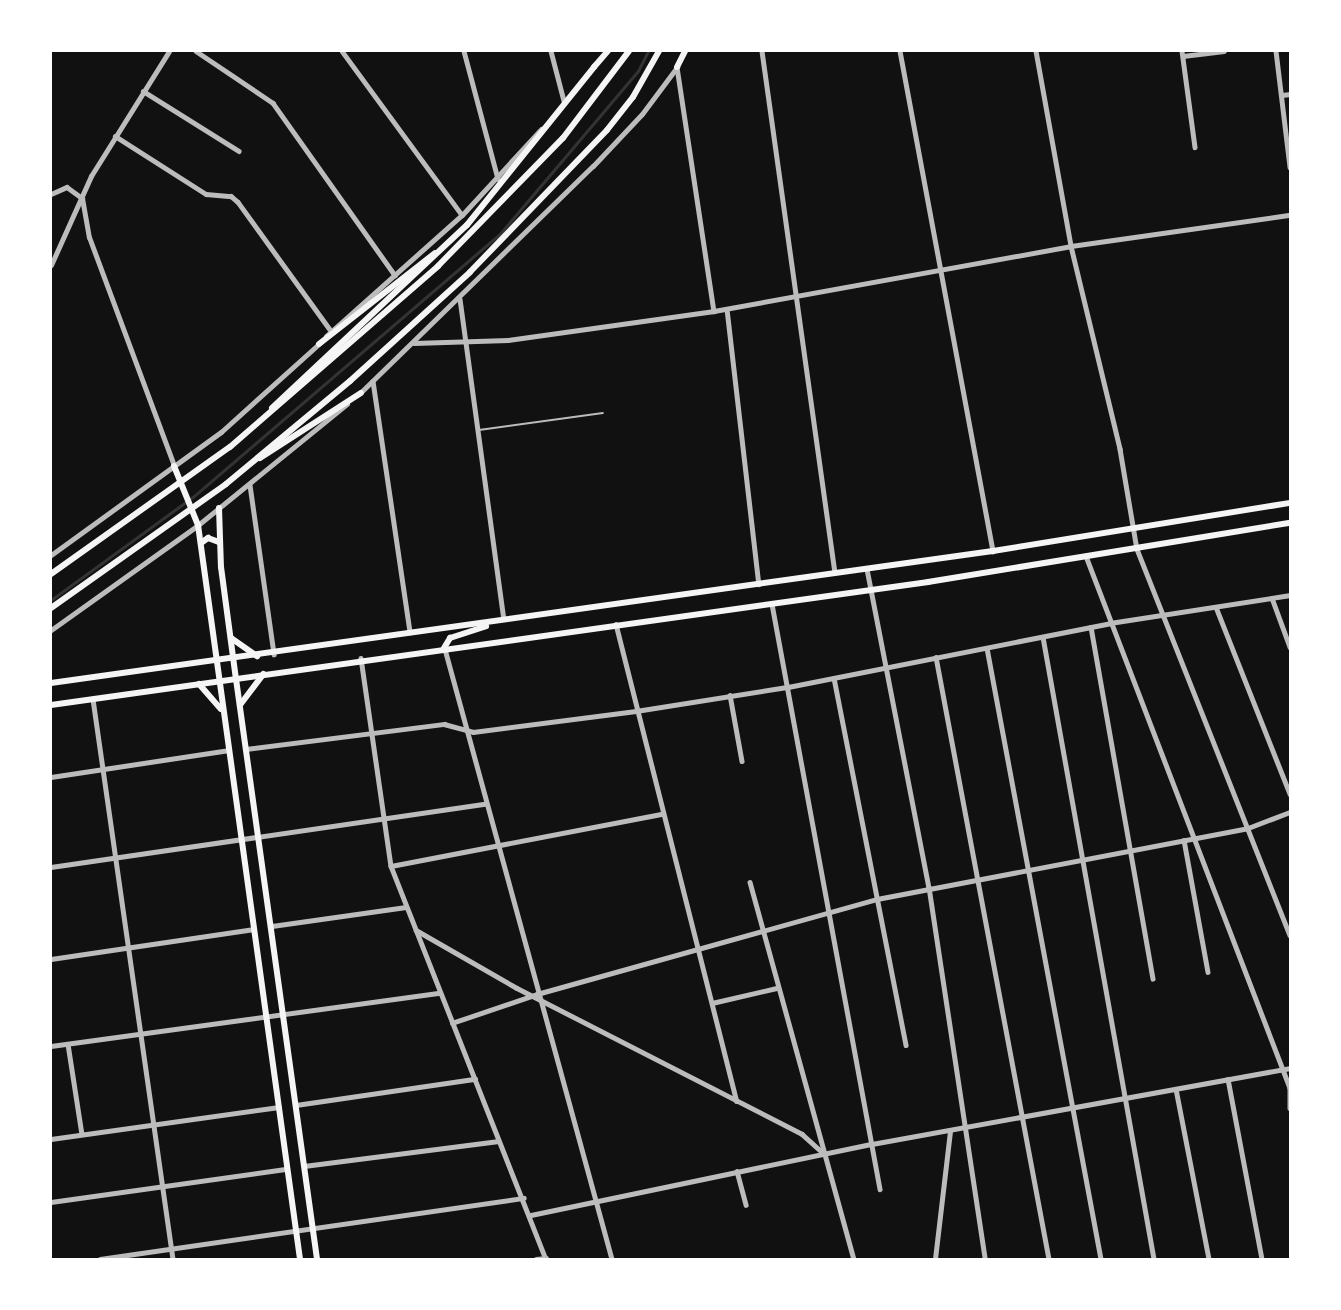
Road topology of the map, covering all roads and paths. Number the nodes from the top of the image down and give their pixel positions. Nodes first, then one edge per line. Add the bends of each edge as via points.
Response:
1 (169, 51) edge
2 (196, 51) edge
3 (342, 51) edge
4 (464, 51) edge
5 (551, 51) edge
6 (608, 51) edge
7 (629, 51) edge
8 (659, 51) edge
9 (685, 51) edge
10 (762, 51) edge
11 (900, 51) edge
12 (1036, 51) edge
13 (1224, 51) edge
14 (1276, 51) edge
15 (1183, 54) edge
16 (677, 67) junction
17 (594, 68) junction
18 (143, 91) junction
19 (1290, 94) edge
20 (1282, 95) junction
21 (564, 101) junction
22 (115, 136) junction
23 (1195, 147) dead end
24 (1289, 148) edge
25 (239, 151) dead end
26 (1290, 167) edge
27 (498, 179) junction
28 (51, 194) edge
29 (82, 198) junction
30 (462, 215) junction
31 (1290, 215) edge
32 (489, 216) junction
33 (1071, 246) junction
34 (51, 265) edge
35 (939, 270) junction
36 (395, 276) junction
37 (796, 294) junction
38 (460, 299) junction
39 (727, 309) junction
40 (714, 311) junction
41 (331, 331) junction
42 (414, 343) junction
43 (467, 343) junction
44 (319, 344) junction
45 (373, 381) junction
46 (361, 393) junction
47 (603, 413) dead end
48 (267, 415) junction
49 (478, 430) junction
50 (249, 464) junction
51 (176, 470) junction
52 (250, 485) junction
53 (1290, 503) edge
54 (219, 508) junction
55 (197, 522) junction
56 (1290, 523) edge
57 (1137, 528) junction
58 (219, 542) junction
59 (201, 543) junction
60 (1137, 549) junction
61 (993, 551) junction
62 (51, 555) edge
63 (1086, 556) junction
64 (867, 569) junction
65 (51, 574) edge
66 (835, 574) junction
67 (759, 584) junction
68 (870, 590) junction
69 (1290, 595) edge
70 (1272, 598) junction
71 (772, 604) junction
72 (1216, 607) junction
73 (51, 608) edge
74 (1164, 617) junction
75 (504, 620) junction
76 (495, 622) junction
77 (1110, 623) junction
78 (616, 624) junction
79 (1091, 627) junction
80 (51, 630) edge
81 (410, 632) junction
82 (1043, 636) junction
83 (231, 638) junction
84 (1290, 647) edge
85 (444, 648) junction
86 (987, 648) junction
87 (274, 654) junction
88 (257, 656) junction
89 (936, 657) junction
90 (361, 658) junction
91 (233, 661) junction
92 (216, 663) junction
93 (887, 667) junction
94 (264, 673) junction
95 (834, 677) junction
96 (236, 679) junction
97 (218, 681) junction
98 (51, 683) edge
99 (199, 684) junction
100 (788, 687) junction
101 (730, 695) junction
102 (93, 698) junction
103 (51, 705) edge
104 (239, 706) junction
105 (636, 711) junction
106 (225, 719) junction
107 (465, 729) junction
108 (371, 733) junction
109 (245, 749) junction
110 (229, 750) junction
111 (742, 761) dead end
112 (106, 769) junction
113 (51, 777) edge
114 (1290, 794) edge
115 (484, 804) junction
116 (1290, 812) edge
117 (662, 814) junction
118 (384, 819) junction
119 (1248, 828) junction
120 (261, 838) junction
121 (1198, 838) junction
122 (242, 840) junction
123 (1184, 840) junction
124 (495, 846) junction
125 (1132, 850) junction
126 (116, 858) junction
127 (1081, 860) junction
128 (391, 866) junction
129 (51, 867) edge
130 (1029, 869) junction
131 (979, 877) junction
132 (750, 883) dead end
133 (929, 887) junction
134 (877, 899) junction
135 (406, 907) junction
136 (828, 913) junction
137 (272, 926) junction
138 (255, 929) junction
139 (414, 929) junction
140 (763, 932) junction
141 (1290, 934) edge
142 (128, 947) junction
143 (699, 947) junction
144 (51, 958) edge
145 (1208, 972) dead end
146 (1153, 979) dead end
147 (777, 988) junction
148 (439, 993) junction
149 (537, 994) junction
150 (712, 1003) junction
151 (283, 1015) junction
152 (267, 1017) junction
153 (452, 1023) junction
154 (140, 1035) junction
155 (68, 1044) junction
156 (906, 1045) dead end
157 (51, 1046) edge
158 (1287, 1068) edge
159 (475, 1079) junction
160 (1228, 1079) junction
161 (1290, 1088) edge
162 (1176, 1089) junction
163 (1126, 1098) junction
164 (737, 1101) junction
165 (296, 1105) junction
166 (279, 1107) junction
167 (1075, 1108) junction
168 (1290, 1108) edge
169 (1023, 1118) junction
170 (153, 1125) junction
171 (967, 1128) junction
172 (950, 1131) junction
173 (82, 1134) junction
174 (51, 1139) edge
175 (498, 1141) junction
176 (872, 1144) junction
177 (825, 1155) junction
178 (304, 1166) junction
179 (287, 1169) junction
180 (737, 1171) junction
181 (163, 1189) junction
182 (880, 1189) dead end
183 (524, 1198) junction
184 (594, 1199) junction
185 (51, 1202) edge
186 (746, 1205) dead end
187 (531, 1215) junction
188 (312, 1228) junction
189 (296, 1230) junction
190 (171, 1250) junction
191 (100, 1259) edge
192 (173, 1259) edge
193 (300, 1259) edge
194 (317, 1259) edge
195 (536, 1259) edge
196 (546, 1259) edge
197 (612, 1259) edge
198 (854, 1259) edge
199 (935, 1259) edge
200 (985, 1259) edge
201 (1049, 1259) edge
202 (1101, 1259) edge
203 (1154, 1259) edge
204 (1209, 1259) edge
205 (1262, 1259) edge

1 - 18 street
2 - 36 street via 273,103
3 - 30 street
4 - 27 street
5 - 21 street
6 - 17 main road
7 - 32 main road via 563,138
8 - 50 main road via 633,97 607,130 509,235 350,381
9 - 16 main road
10 - 37 street
11 - 35 street
12 - 33 street
13 - 15 street
14 - 20 street
15 - 23 street
16 - 38 street via 642,114
16 - 40 street
17 - 21 street
17 - 48 main road via 467,225 298,379
18 - 22 street
18 - 25 street
19 - 20 street
20 - 24 street
21 - 27 street
22 - 29 street
22 - 41 street via 206,194 231,196 238,202
24 - 26 street
27 - 30 street
28 - 29 street via 67,187
29 - 34 street
29 - 51 street via 89,237
30 - 36 street
31 - 33 street
32 - 44 main road
32 - 48 main road
33 - 35 street
33 - 57 street
35 - 37 street
35 - 61 street
36 - 41 street
37 - 39 street
37 - 66 street
38 - 42 street
38 - 43 street
39 - 40 street
39 - 67 street
40 - 43 street
41 - 44 street
42 - 43 street
42 - 45 street
43 - 49 street
44 - 51 street
45 - 46 street
45 - 81 street
46 - 50 main road
46 - 52 street
47 - 49 lane
48 - 65 main road via 207,464
49 - 75 street
50 - 73 main road via 197,507
51 - 55 main road
51 - 62 street
52 - 54 street
52 - 87 street
53 - 57 main road
54 - 55 street
54 - 58 main road
55 - 59 main road
55 - 80 street
56 - 60 main road
57 - 60 street
57 - 61 main road
58 - 59 main road via 208,538
58 - 83 main road
59 - 92 main road
60 - 63 main road
60 - 74 street
61 - 64 main road
63 - 68 main road
63 - 77 street
64 - 66 main road
64 - 68 street
66 - 67 main road
67 - 75 main road
68 - 71 main road
68 - 93 street
69 - 70 street
70 - 72 street
70 - 84 street
71 - 78 main road
71 - 100 street
72 - 74 street
72 - 114 street
74 - 77 street
74 - 119 street
75 - 76 main road
76 - 81 main road
76 - 85 main road via 450,638
77 - 79 street
77 - 121 street
78 - 85 main road
78 - 105 street
79 - 82 street
79 - 125 street
81 - 87 main road
82 - 86 street
82 - 127 street
83 - 88 main road
83 - 91 main road
85 - 90 main road
85 - 107 street
86 - 89 street
86 - 130 street
87 - 88 main road
88 - 91 main road
89 - 93 street
89 - 131 street
90 - 94 main road
90 - 108 street
91 - 92 main road
91 - 96 main road
92 - 97 main road
92 - 98 main road
93 - 95 street
93 - 133 street
94 - 96 main road
94 - 104 main road
95 - 100 street
95 - 134 street
96 - 97 main road
96 - 104 main road
97 - 99 main road
97 - 106 main road
99 - 102 main road
99 - 106 main road
100 - 101 street
100 - 136 street
101 - 105 street
101 - 111 street
102 - 103 main road
102 - 112 street
104 - 109 main road
105 - 107 street via 473,733
105 - 117 street
106 - 110 main road
107 - 108 street via 452,723
107 - 115 street
108 - 109 street
108 - 118 street
109 - 120 main road
110 - 112 street
110 - 122 main road
112 - 113 street
112 - 126 street
115 - 118 street
115 - 124 street
116 - 119 street
117 - 124 street
117 - 143 street
118 - 120 street
118 - 128 street
119 - 121 street
119 - 141 street
120 - 122 street
120 - 137 main road
121 - 123 street
121 - 158 street
122 - 126 street
122 - 138 main road
123 - 125 street
123 - 145 street
124 - 128 street
124 - 149 street
125 - 127 street
125 - 146 street
126 - 129 street
126 - 142 street
127 - 130 street
127 - 163 street
128 - 135 street
130 - 131 street
130 - 167 street
131 - 133 street
131 - 169 street
132 - 140 street
133 - 134 street
133 - 171 street
134 - 136 street
134 - 156 street
135 - 137 street
135 - 139 street
136 - 140 street
136 - 176 street
137 - 151 main road
138 - 142 street
138 - 152 main road
139 - 148 street
139 - 149 street via 497,977
140 - 143 street
140 - 147 street
142 - 144 street
142 - 154 street
143 - 149 street
143 - 150 street
147 - 150 street
147 - 177 street
148 - 151 street
148 - 153 street
149 - 153 street
149 - 164 street
149 - 184 street
150 - 164 street
151 - 152 street
151 - 165 main road
152 - 154 street
152 - 166 main road
153 - 159 street
154 - 155 street
154 - 170 street
155 - 157 street
155 - 173 street
158 - 160 street
158 - 161 street
159 - 165 street
159 - 175 street
160 - 162 street
160 - 205 street
161 - 168 street
162 - 163 street
162 - 204 street
163 - 167 street
163 - 203 street
164 - 177 street via 802,1134
165 - 178 main road
166 - 170 street
166 - 179 main road
167 - 169 street
167 - 202 street
169 - 171 street
169 - 201 street
170 - 173 street
170 - 181 street
171 - 172 street
171 - 200 street
172 - 176 street
172 - 199 street
173 - 174 street
175 - 178 street
175 - 183 street
176 - 177 street
176 - 182 street
177 - 180 street
177 - 198 street
178 - 188 main road
179 - 181 street
179 - 189 main road
180 - 184 street
180 - 186 street
181 - 185 street
181 - 190 street
183 - 187 street
183 - 188 street
184 - 187 street
184 - 197 street
187 - 196 street
188 - 189 street
188 - 194 main road
189 - 190 street
189 - 193 main road
190 - 191 street
190 - 192 street
195 - 196 street

